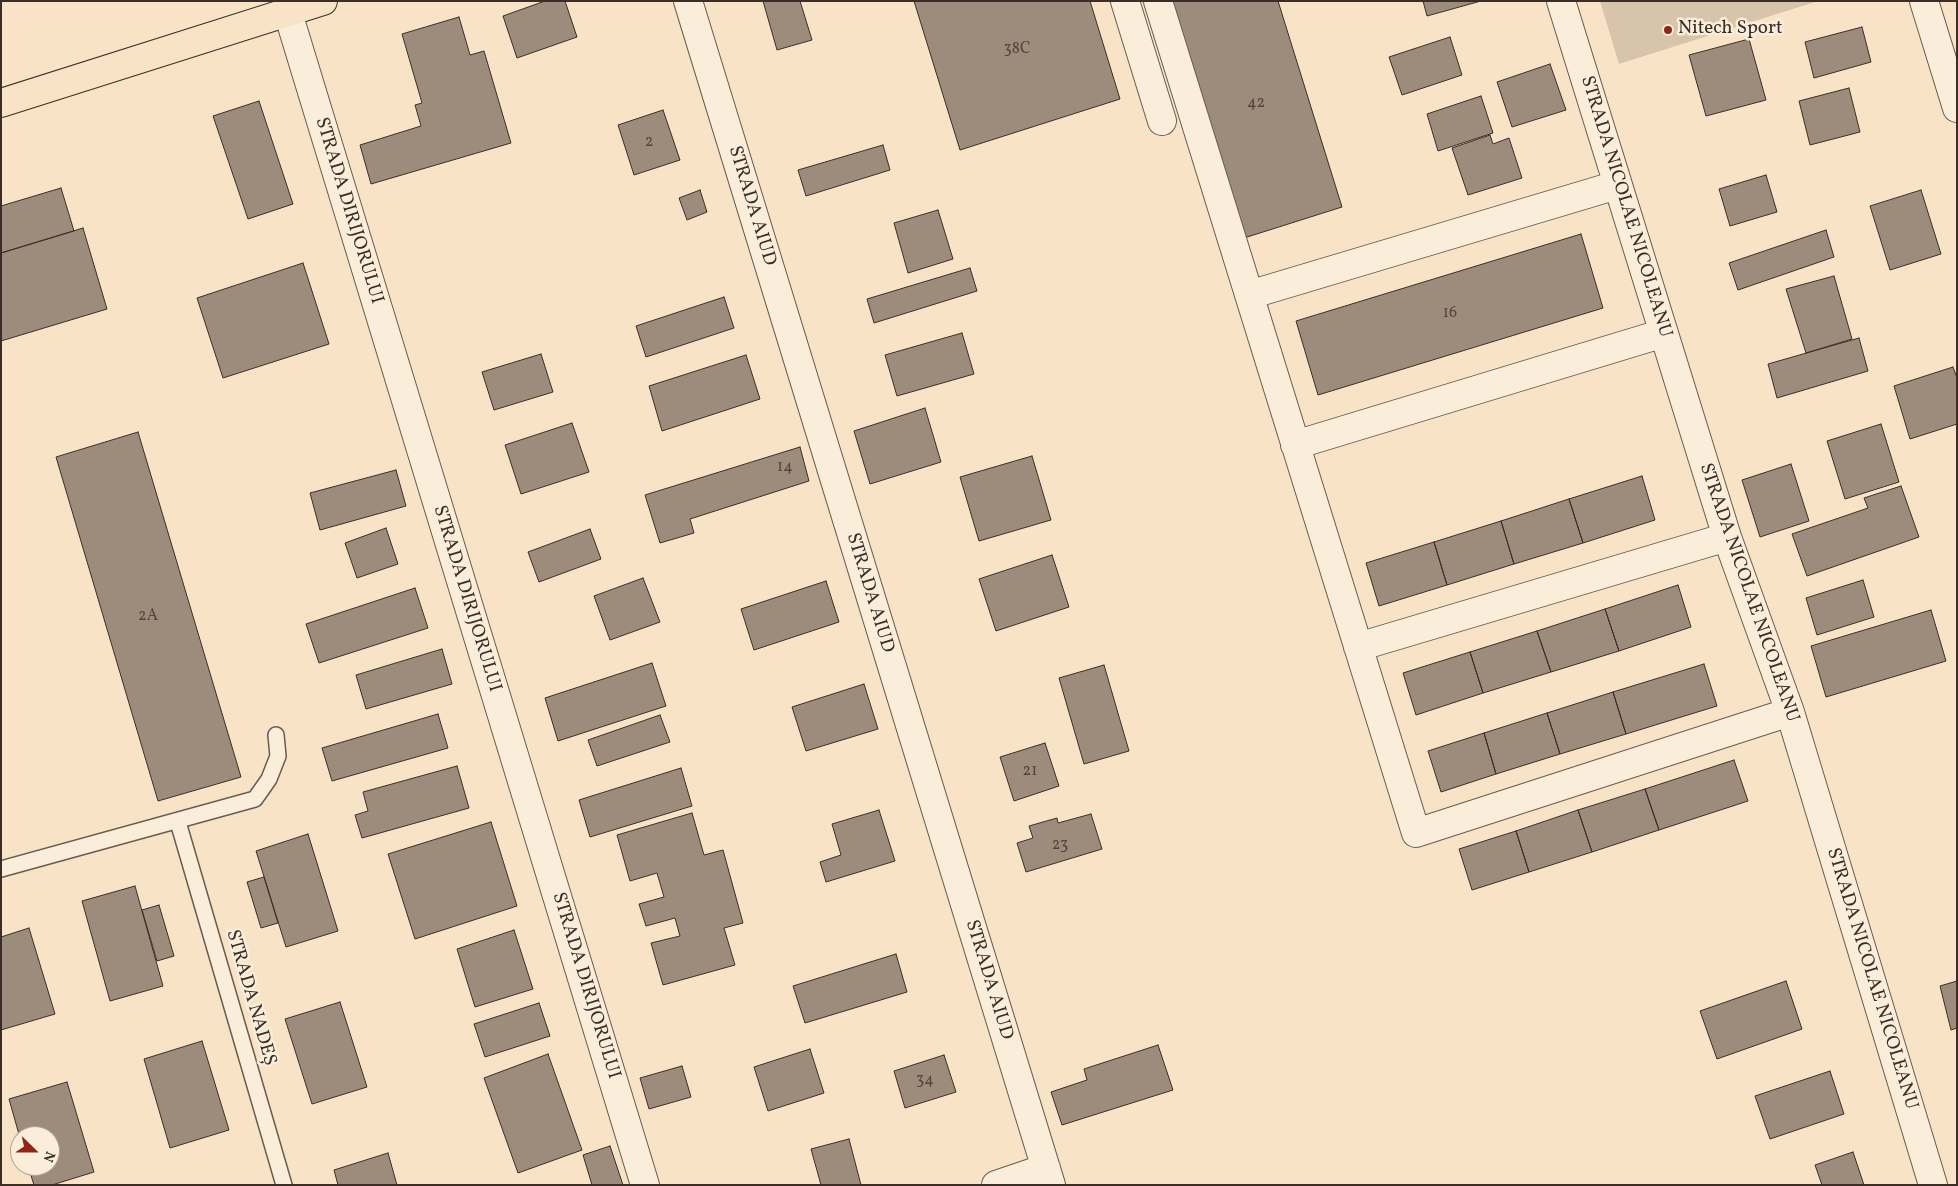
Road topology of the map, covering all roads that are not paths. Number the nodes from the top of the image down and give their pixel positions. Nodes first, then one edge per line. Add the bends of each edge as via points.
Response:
1 (323, 1) edge
2 (688, 1) edge
3 (1125, 1) edge
4 (1158, 1) edge
5 (1561, 1) edge
6 (1924, 1) edge
7 (288, 12) junction
8 (1, 103) edge
9 (1957, 108) edge
10 (1162, 121) dead end
11 (1617, 185) junction
12 (1249, 295) junction
13 (1664, 333) junction
14 (1295, 445) junction
15 (1727, 538) junction
16 (1358, 647) junction
17 (1790, 712) junction
18 (276, 735) dead end
19 (178, 822) junction
20 (1, 869) edge
21 (1048, 1176) edge
22 (284, 1185) edge
23 (645, 1185) edge
24 (996, 1185) edge
25 (1933, 1185) edge

1 - 7 main road
2 - 21 street, STRADA AIUD
3 - 10 street
4 - 12 street
5 - 11 street, STRADA NICOLAE NICOLEANU
6 - 9 street
7 - 8 main road
7 - 23 street, STRADA DIRIJORULUI
11 - 12 street
11 - 13 street, STRADA NICOLAE NICOLEANU
12 - 14 street
13 - 14 street
13 - 15 street, STRADA NICOLAE NICOLEANU
14 - 16 street
15 - 16 street
15 - 17 street, STRADA NICOLAE NICOLEANU
16 - 17 street via 1416,832
17 - 25 street, STRADA NICOLAE NICOLEANU
18 - 19 lane via 278,756 269,779 255,799
19 - 20 lane
19 - 22 lane, STRADA NADEȘ
21 - 24 street

